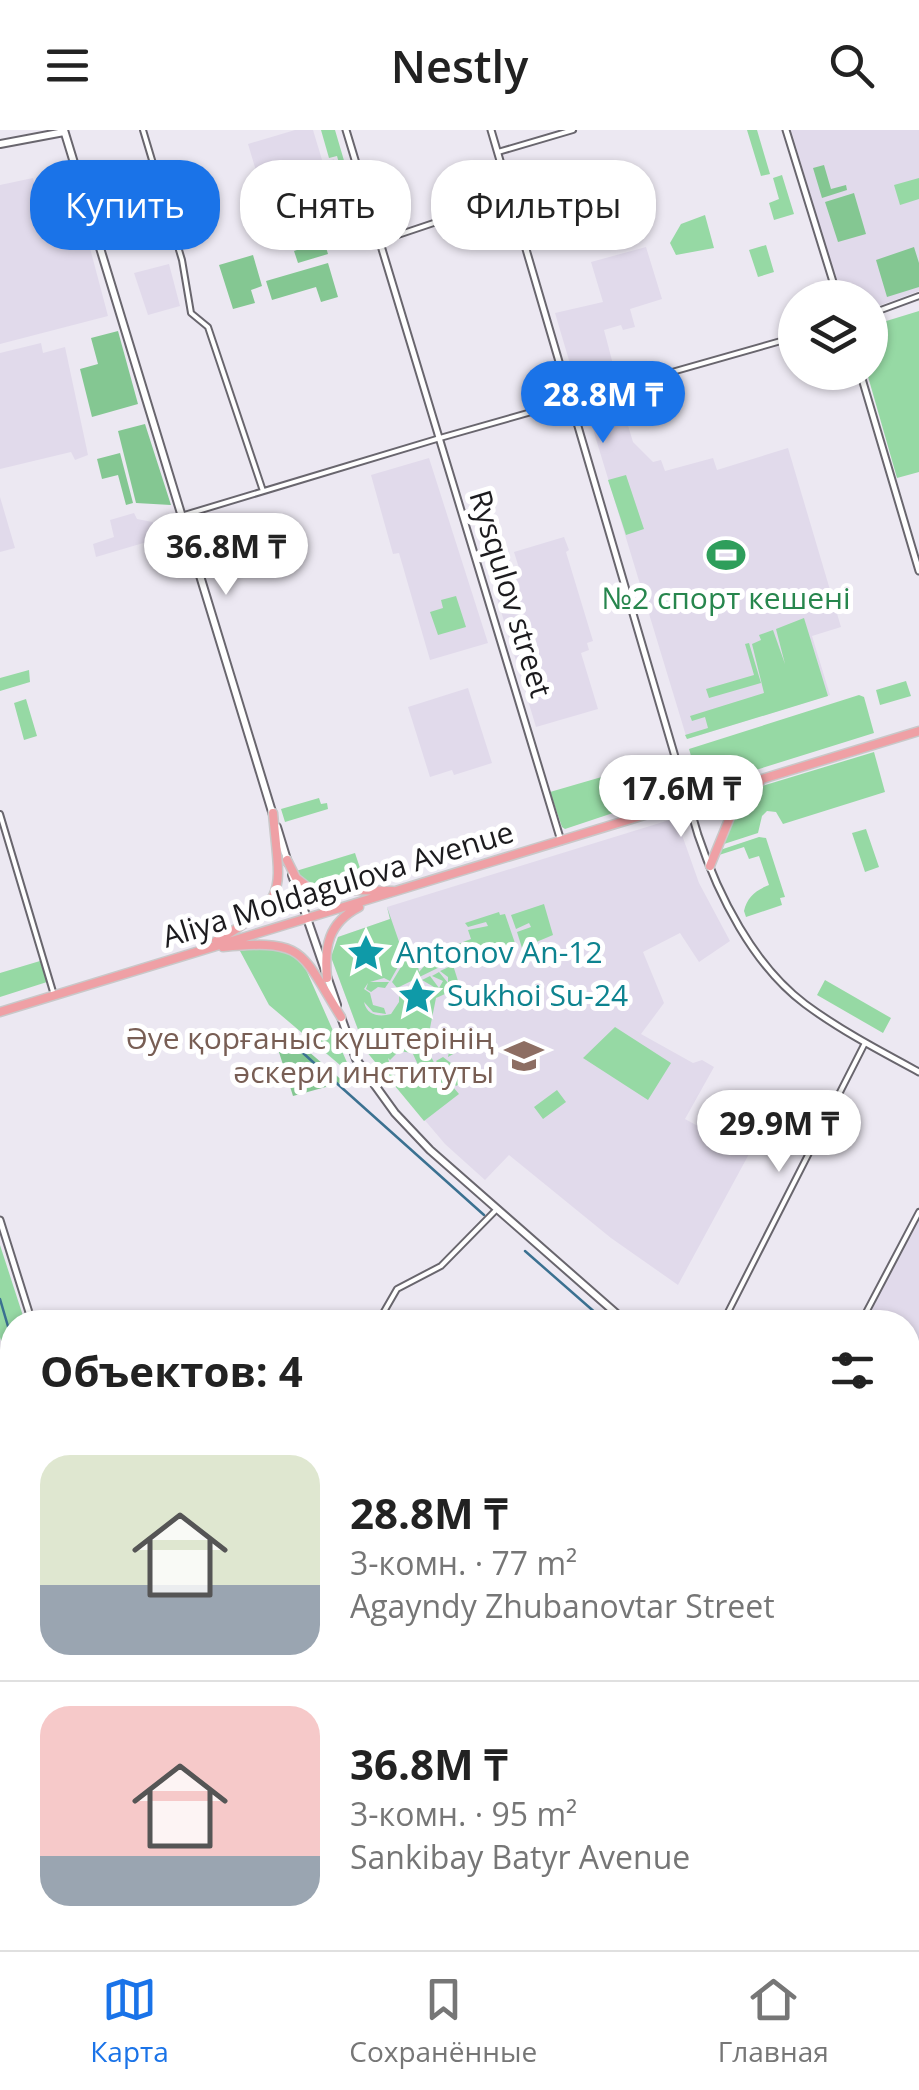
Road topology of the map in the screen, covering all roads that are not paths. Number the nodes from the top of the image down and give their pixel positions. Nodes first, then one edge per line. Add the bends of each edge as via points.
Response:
1 (143, 130) edge
2 (346, 130) edge
3 (490, 130) edge
4 (574, 130) edge
5 (786, 130) edge
6 (66, 131) edge
7 (0, 144) edge
8 (498, 152) junction
9 (75, 160) edge
10 (152, 160) edge
11 (355, 160) edge
12 (500, 160) edge
13 (102, 250) edge
14 (179, 250) edge
15 (383, 250) edge
16 (527, 250) edge
17 (832, 280) edge
18 (919, 296) edge
19 (888, 307) edge
20 (778, 342) edge
21 (865, 390) edge
22 (572, 401) junction
23 (440, 438) junction
24 (264, 490) junction
25 (181, 516) junction
26 (919, 571) edge
27 (919, 731) edge
28 (764, 780) junction
29 (689, 801) junction
30 (273, 812) junction
31 (0, 814) edge
32 (561, 841) junction
33 (287, 860) junction
34 (710, 866) junction
35 (403, 891) junction
36 (386, 896) junction
37 (306, 918) junction
38 (204, 948) junction
39 (327, 978) junction
40 (54, 995) junction
41 (0, 1012) edge
42 (341, 1017) junction
43 (865, 1042) junction
44 (919, 1072) edge
45 (496, 1210) junction
46 (919, 1212) edge
47 (0, 1220) edge
48 (28, 1310) edge
49 (385, 1310) edge
50 (612, 1310) edge
51 (729, 1310) edge
52 (867, 1310) edge

1 - 10 street
2 - 11 street, Rysqulov street
3 - 8 street
4 - 8 street
5 - 17 street
6 - 7 main road
6 - 9 main road
8 - 12 street
13 - 25 main road
14 - 24 street via 190,314 208,327
15 - 23 street, Rysqulov street
16 - 22 street
18 - 19 street
20 - 22 street
21 - 26 street
22 - 23 street
22 - 29 street
23 - 24 street
23 - 32 street, Rysqulov street
24 - 25 street
25 - 30 main road
27 - 28 main road, Aliya Moldagulova Avenue
28 - 29 main road, Aliya Moldagulova Avenue
28 - 34 main road via 734,806
29 - 32 main road, Aliya Moldagulova Avenue
29 - 34 street
30 - 33 main road
30 - 38 main road via 274,898 251,921
31 - 40 street
32 - 35 main road, Aliya Moldagulova Avenue
33 - 35 main road via 310,889
33 - 37 main road
34 - 43 street via 762,959 802,1002
35 - 36 main road, Aliya Moldagulova Avenue
36 - 37 main road, Aliya Moldagulova Avenue
36 - 39 main road via 353,910 332,931
37 - 38 main road, Aliya Moldagulova Avenue
37 - 39 main road
38 - 40 main road, Aliya Moldagulova Avenue
38 - 42 main road via 267,942 291,949
39 - 42 main road
40 - 41 main road, Aliya Moldagulova Avenue
42 - 45 main road via 356,1059 395,1113
43 - 44 street
43 - 51 street
45 - 49 street via 441,1266 397,1289
45 - 50 main road
46 - 52 street
47 - 48 street

